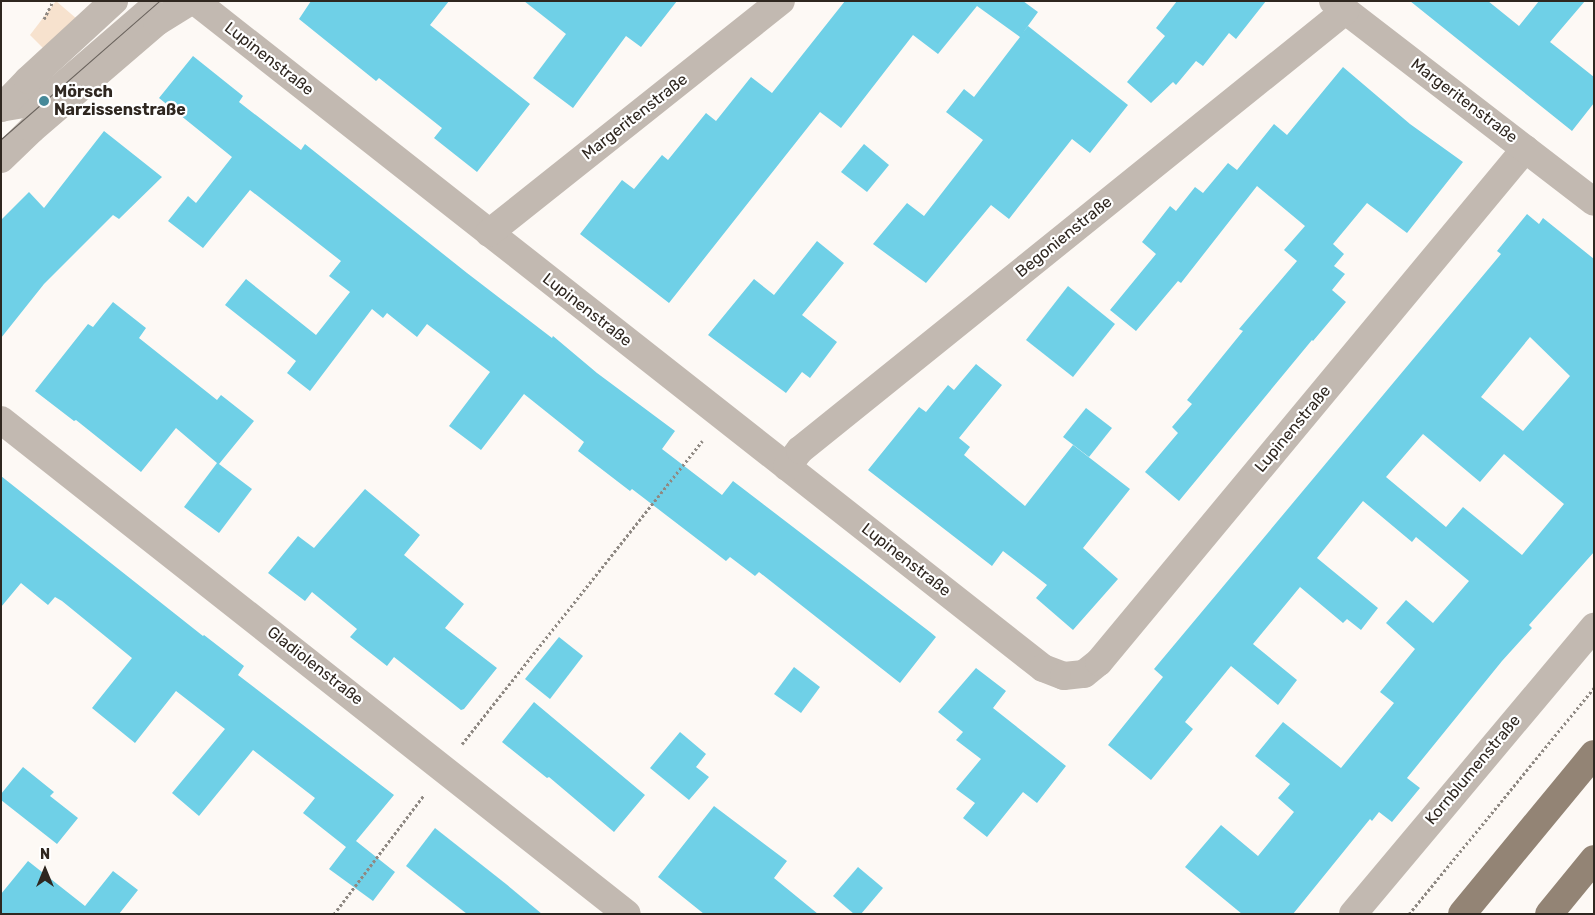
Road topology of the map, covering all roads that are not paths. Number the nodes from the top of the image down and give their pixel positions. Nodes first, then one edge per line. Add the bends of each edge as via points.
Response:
1 (114, 1) edge
2 (153, 1) edge
3 (193, 1) edge
4 (781, 1) edge
5 (1339, 6) edge
6 (1, 108) edge
7 (29, 108) junction
8 (1, 113) edge
9 (1526, 148) junction
10 (10, 151) edge
11 (1594, 202) edge
12 (489, 233) junction
13 (1, 420) edge
14 (787, 467) junction
15 (1594, 626) edge
16 (1594, 754) edge
17 (1594, 859) edge
18 (627, 914) edge
19 (1352, 914) edge
20 (1462, 914) edge
21 (1549, 914) edge

1 - 6 street
2 - 7 lane
3 - 10 street via 157,22
3 - 12 street, Lupinenstraße
4 - 12 street, Margeritenstraße
5 - 9 street, Margeritenstraße
5 - 14 street, Begonienstraße via 800,450
7 - 8 lane
7 - 10 lane
9 - 11 street, Margeritenstraße
9 - 14 street, Lupinenstraße via 1100,662 1084,674 1064,676 1043,668
12 - 14 street, Lupinenstraße
13 - 18 street, Gladiolenstraße
15 - 19 street, Kornblumenstraße
16 - 20 main road
17 - 21 main road

